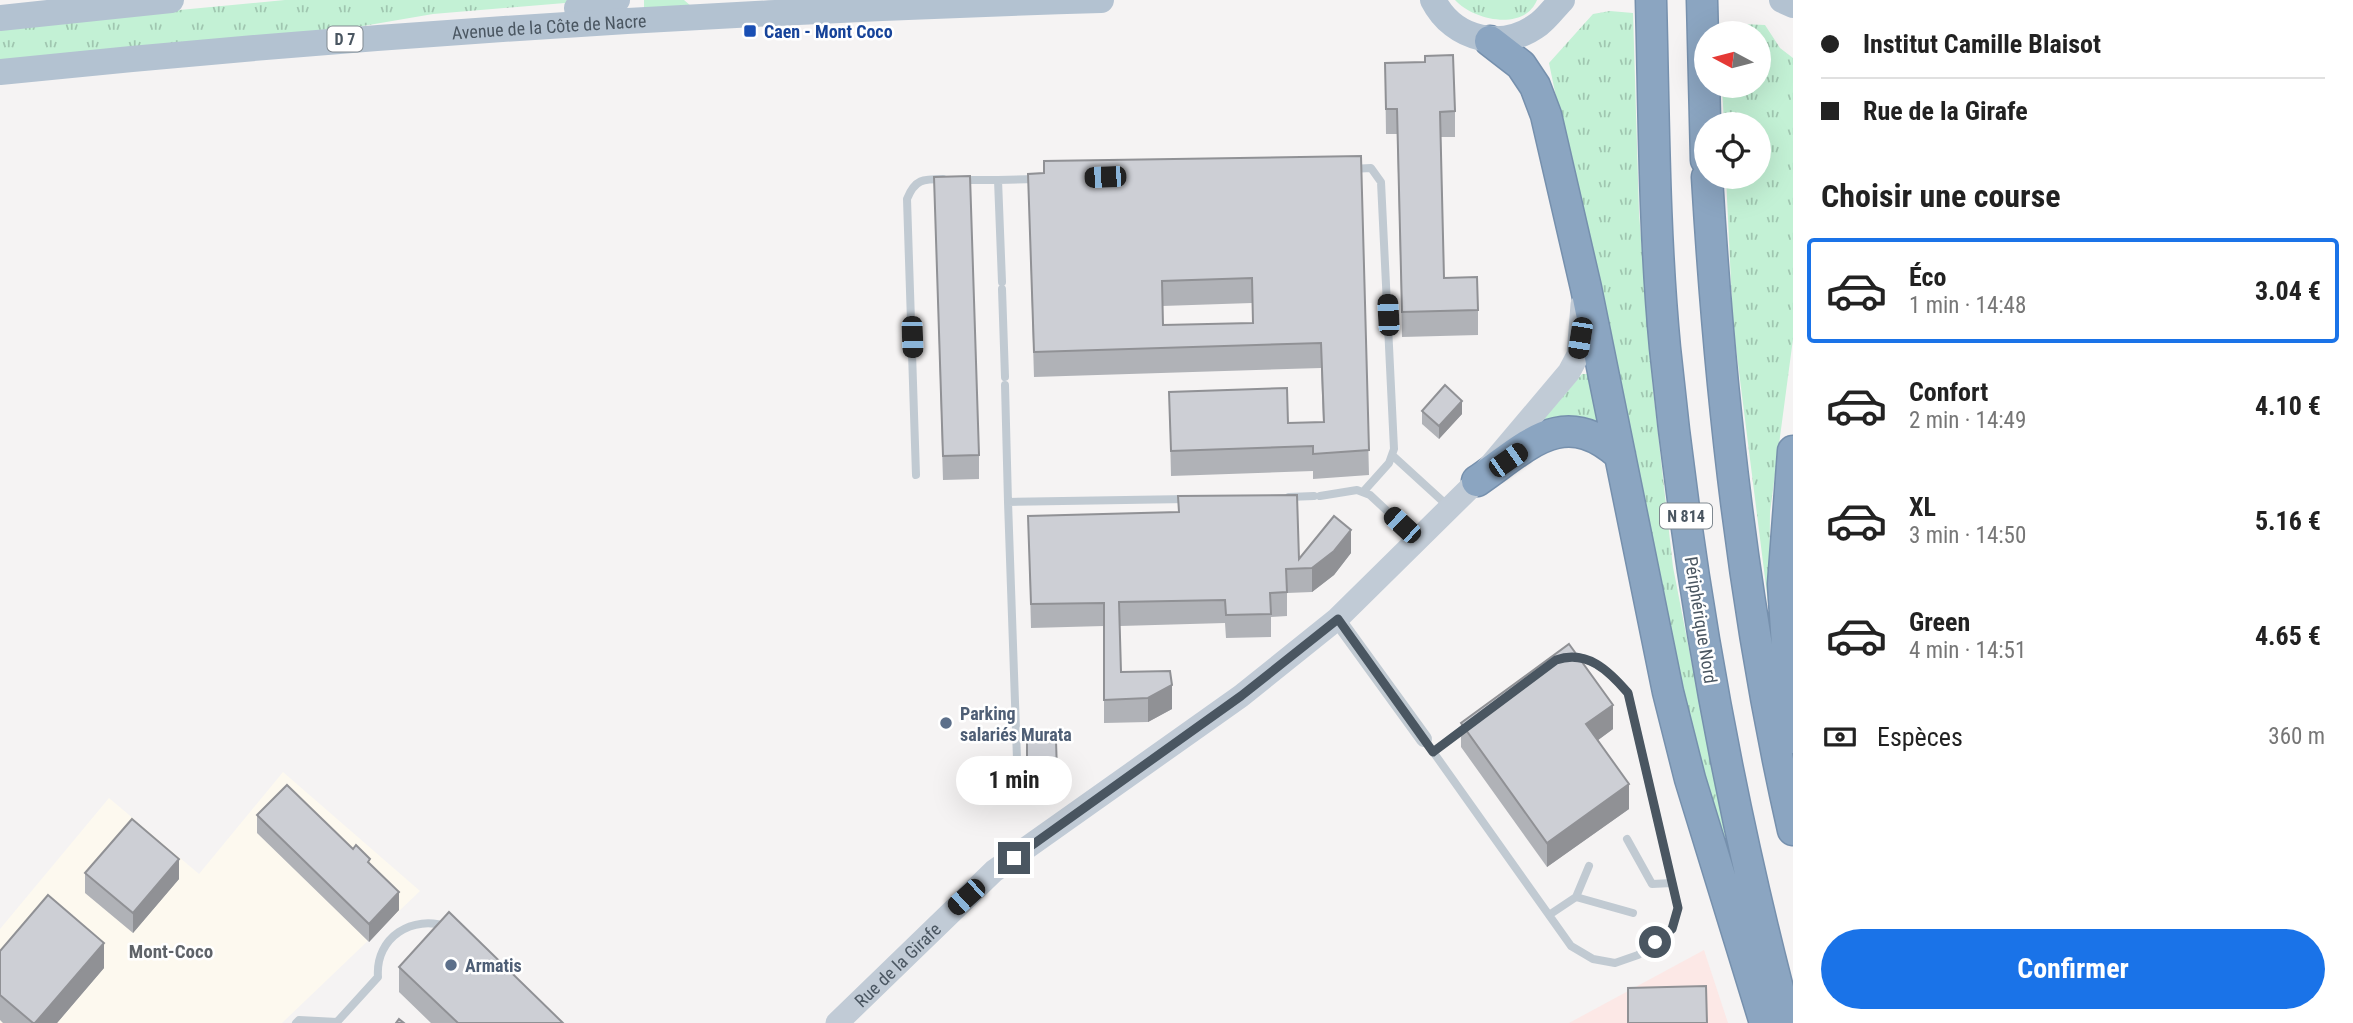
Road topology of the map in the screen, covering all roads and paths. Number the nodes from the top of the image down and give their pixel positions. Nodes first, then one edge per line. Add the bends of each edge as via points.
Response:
1 (171, 0) edge
2 (617, 0) edge
3 (702, 0) edge
4 (1101, 0) edge
5 (1433, 0) edge
6 (1562, 0) edge
7 (1651, 0) edge
8 (1702, 0) edge
9 (1782, 0) edge
10 (1793, 5) edge
11 (737, 12) junction
12 (0, 18) edge
13 (397, 34) junction
14 (1490, 41) junction
15 (0, 72) edge
16 (1705, 112) edge
17 (1343, 169) edge
18 (1054, 178) edge
19 (998, 180) junction
20 (1708, 189) edge
21 (1586, 288) junction
22 (1793, 451) edge
23 (1392, 455) junction
24 (1620, 455) junction
25 (916, 475) dead end
26 (1477, 481) junction
27 (1363, 492) junction
28 (1272, 497) edge
29 (1203, 498) edge
30 (1008, 502) junction
31 (1450, 508) junction
32 (1418, 540) junction
33 (1338, 619) junction
34 (1556, 660) edge
35 (1478, 719) edge
36 (1793, 738) edge
37 (1429, 746) junction
38 (1017, 759) dead end
39 (1793, 830) edge
40 (1627, 839) dead end
41 (1589, 866) dead end
42 (1672, 883) junction
43 (1576, 897) junction
44 (1633, 913) dead end
45 (1549, 915) junction
46 (460, 937) edge
47 (842, 1021) edge
48 (297, 1022) edge
49 (1765, 1023) edge
50 (1787, 1023) edge

1 - 12 main road
2 - 13 main road via 602,6 451,17
3 - 11 main road
4 - 11 main road, Avenue de la Côte de Nacre / D 7
5 - 14 main road via 1455,27
6 - 14 main road via 1530,30
7 - 50 highway, Périphérique Nord / N 814 via 1665,347 1690,555 1727,771
8 - 16 highway
9 - 10 main road
11 - 13 main road, Avenue de la Côte de Nacre / D 7
13 - 15 main road, Avenue de la Côte de Nacre / D 7
14 - 21 highway via 1521,65 1535,86
17 - 23 lane via 1371,168 1381,182
18 - 19 lane
19 - 25 lane via 921,179 913,184 907,199
19 - 30 lane
20 - 39 highway, N 814 via 1717,344 1741,554
21 - 24 highway
21 - 26 street, Rue de la Girafe via 1578,355 1569,372
22 - 36 highway via 1783,584
23 - 27 lane
23 - 31 lane
24 - 26 highway via 1598,438 1569,429 1540,437
24 - 49 highway via 1690,779
26 - 31 street, Rue de la Girafe
27 - 28 lane
27 - 32 lane
29 - 30 lane
30 - 38 lane
31 - 32 street, Rue de la Girafe
32 - 33 street, Rue de la Girafe
33 - 37 street
33 - 47 street, Rue de la Girafe via 1230,704 994,871
34 - 42 lane via 1569,655 1585,658 1610,673 1628,693
35 - 37 lane
37 - 45 lane
40 - 42 lane via 1652,884
41 - 43 lane
42 - 45 lane via 1678,908 1672,929 1638,956 1615,962 1593,959 1572,946
43 - 44 lane
43 - 45 lane
46 - 48 lane via 433,921 406,925 384,948 378,977 337,1022

